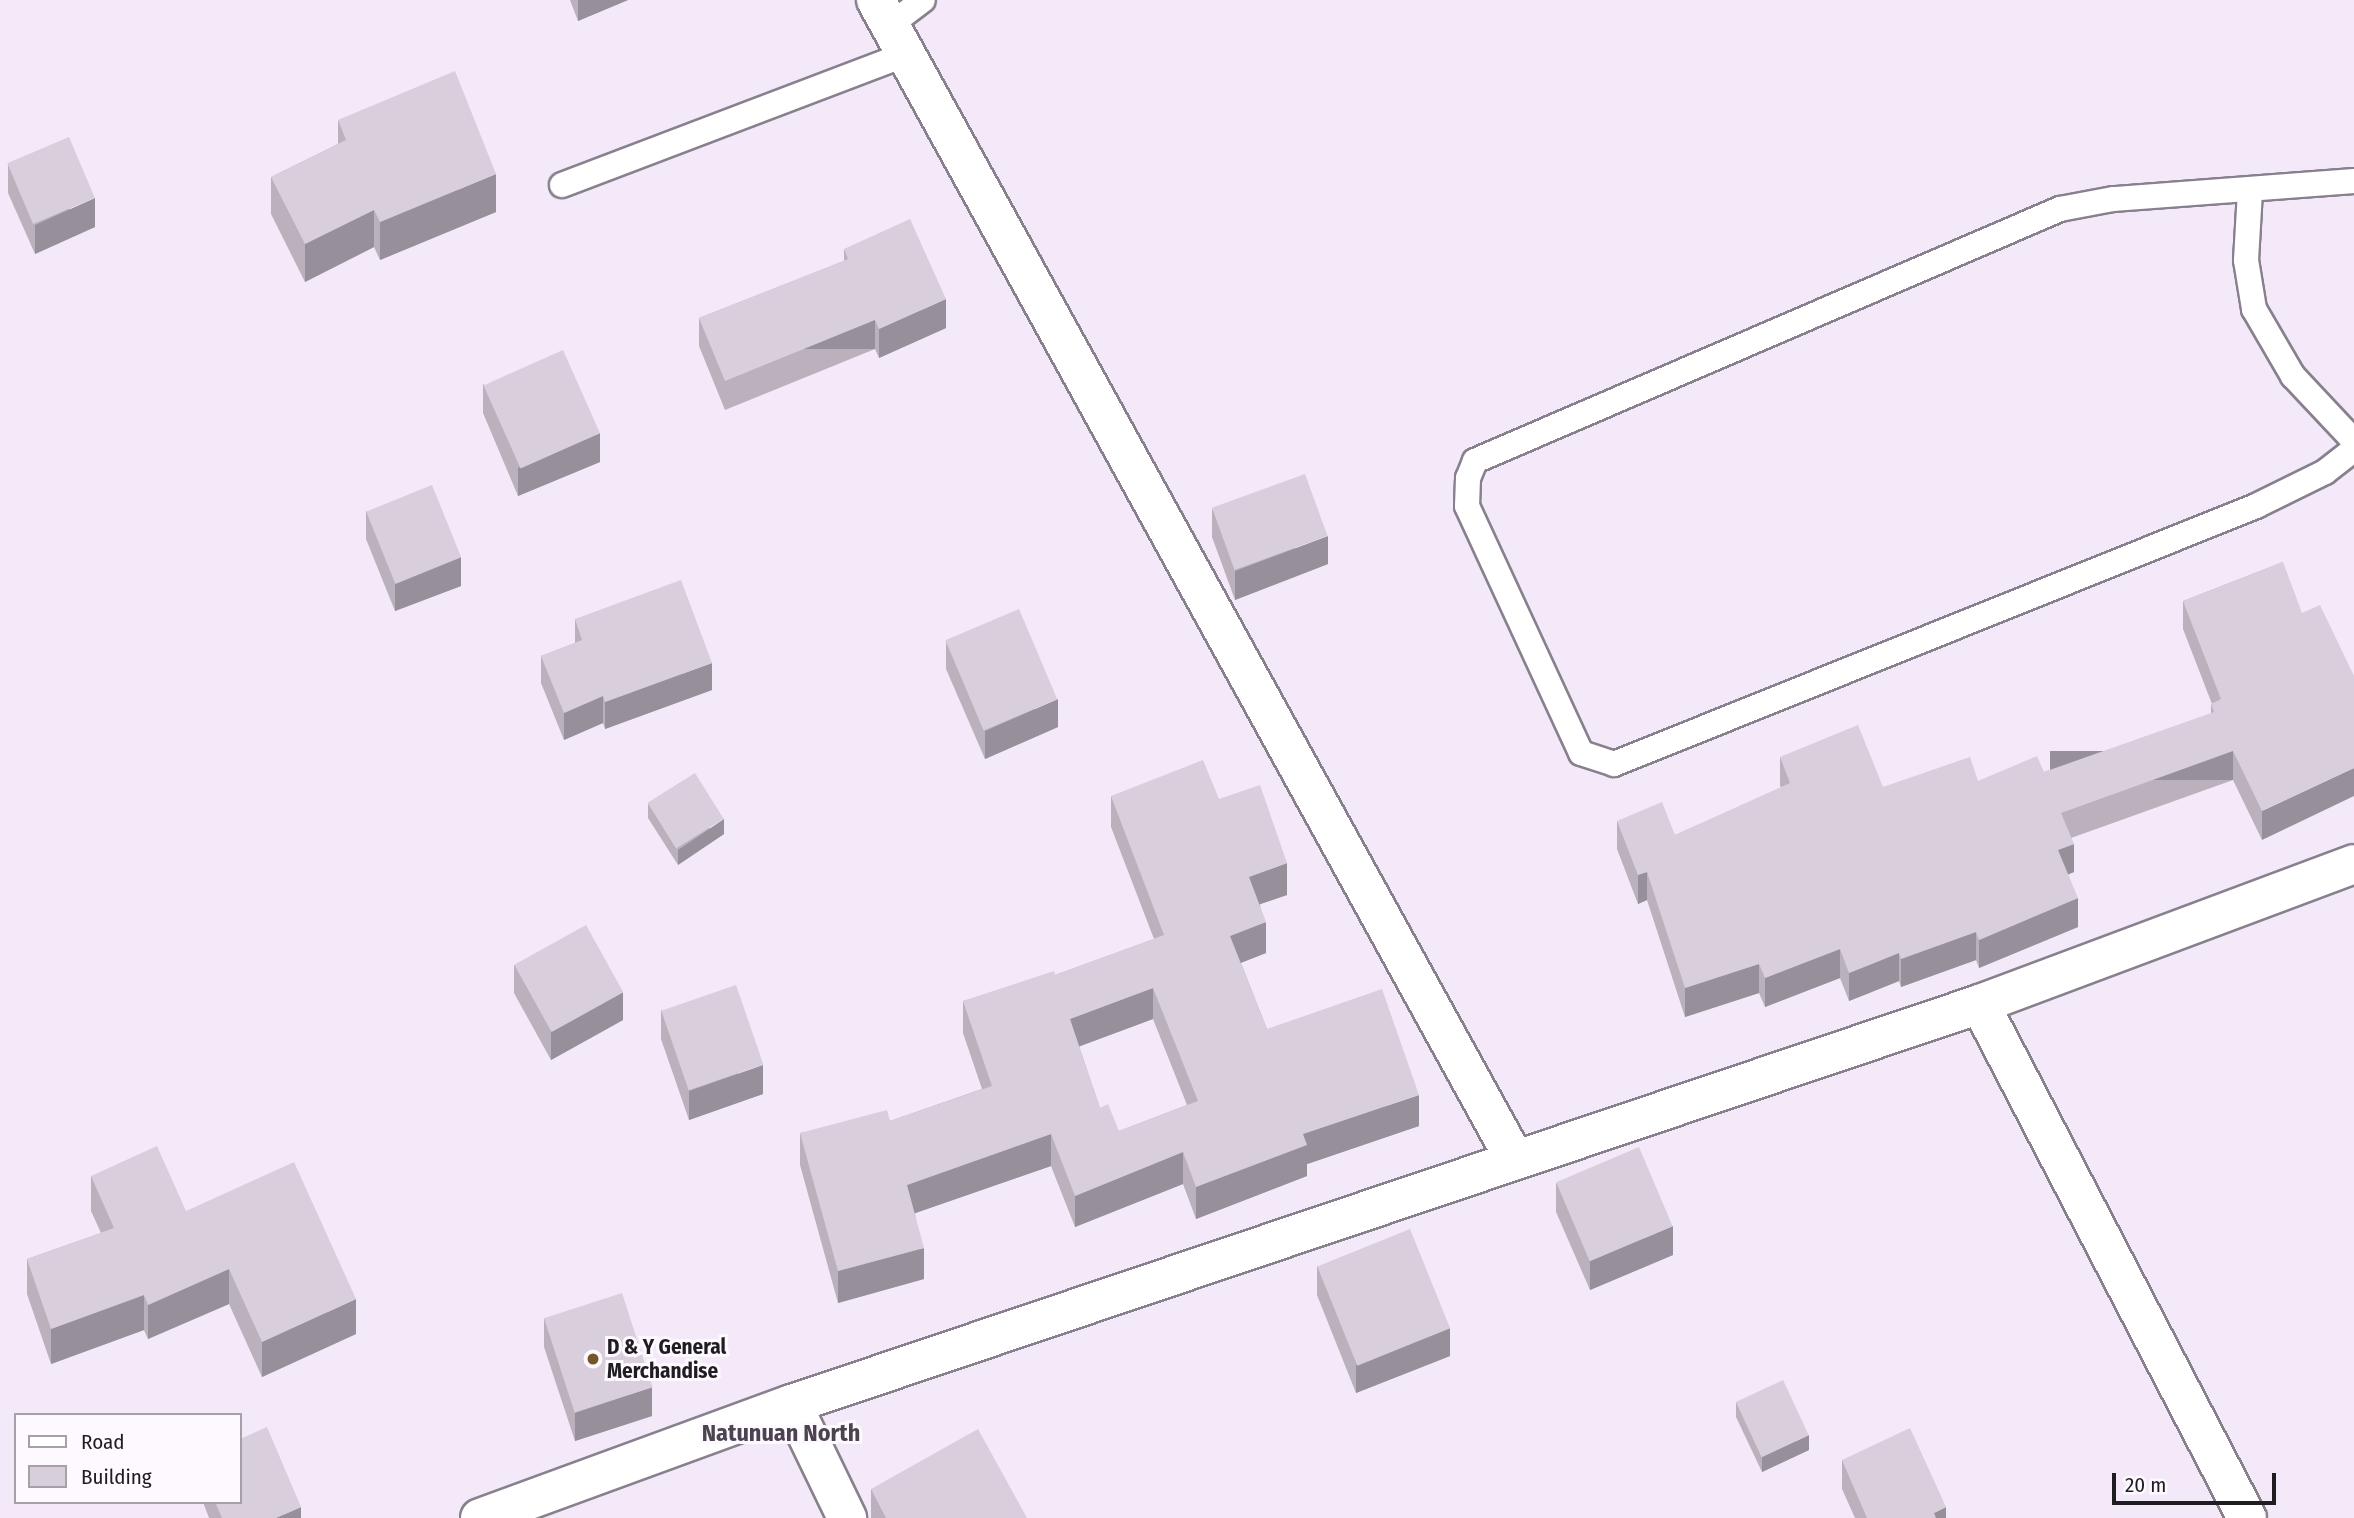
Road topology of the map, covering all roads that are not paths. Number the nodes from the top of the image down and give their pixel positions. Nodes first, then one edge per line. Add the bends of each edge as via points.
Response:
1 (923, 0) edge
2 (891, 26) edge
3 (2354, 181) edge
4 (562, 185) dead end
5 (2250, 191) junction
6 (2354, 440) edge
7 (2354, 449) edge
8 (2354, 864) edge
9 (1980, 1004) junction
10 (1516, 1160) junction
11 (792, 1404) junction
12 (480, 1518) edge
13 (847, 1518) edge
14 (2247, 1518) edge

1 - 2 lane
2 - 4 lane
2 - 10 street
3 - 5 lane
5 - 6 lane via 2246,260 2254,309 2293,376
5 - 7 lane via 2113,199 2060,209 1475,461 1468,478 1467,506 1581,753 1614,764 2256,506 2325,472
8 - 9 street
9 - 10 street
9 - 14 street
10 - 11 street
11 - 12 street
11 - 13 street

